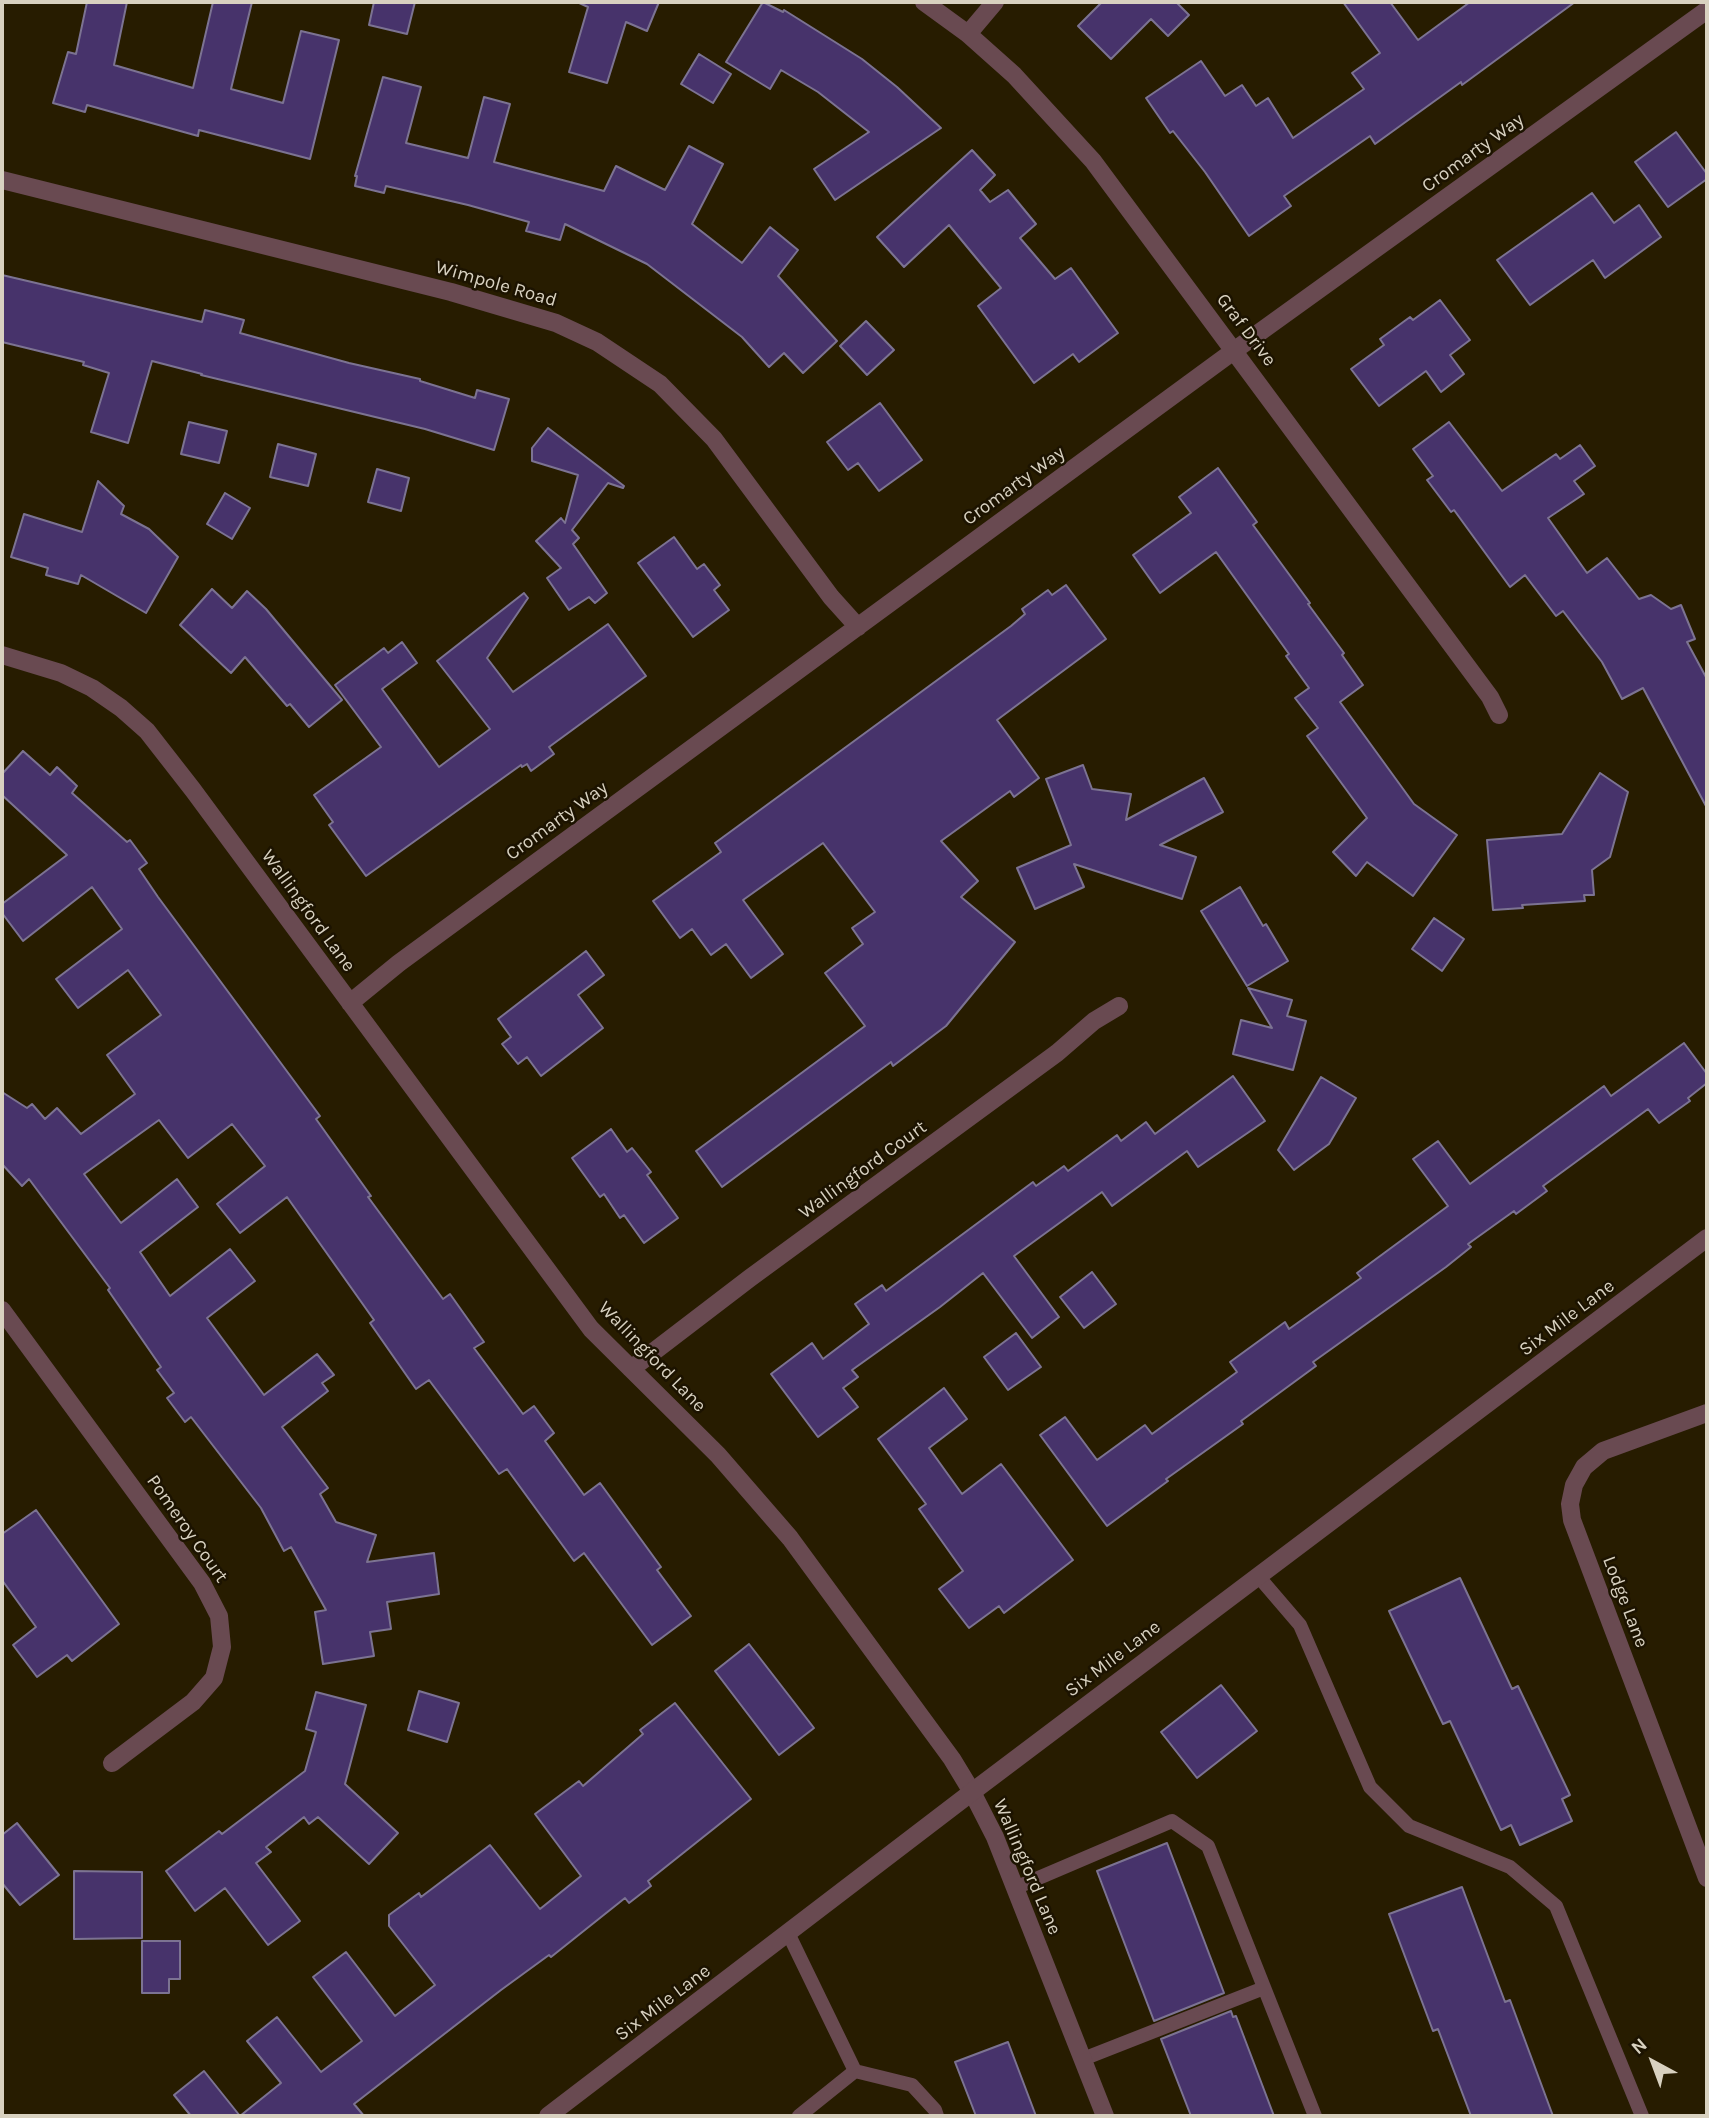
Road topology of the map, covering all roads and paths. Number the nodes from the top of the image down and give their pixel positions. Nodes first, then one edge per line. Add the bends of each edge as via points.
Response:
1 (924, 2) edge
2 (995, 2) edge
3 (1707, 10) edge
4 (968, 34) junction
5 (2, 180) edge
6 (1235, 350) junction
7 (858, 627) junction
8 (2, 655) edge
9 (1499, 715) dead end
10 (350, 1003) junction
11 (1119, 1006) dead end
12 (1707, 1238) edge
13 (2, 1310) edge
14 (631, 1369) junction
15 (1707, 1413) edge
16 (1258, 1576) junction
17 (112, 1763) dead end
18 (972, 1792) junction
19 (1707, 1878) edge
20 (1015, 1888) junction
21 (788, 1933) junction
22 (1264, 1988) junction
23 (1083, 2059) junction
24 (855, 2071) junction
25 (548, 2116) edge
26 (799, 2116) edge
27 (937, 2116) edge
28 (1105, 2116) edge
29 (1315, 2116) edge
30 (1642, 2116) edge

1 - 4 street, Graf Drive
2 - 4 street
3 - 6 street, Cromarty Way
4 - 6 street, Graf Drive via 1014,75 1093,161
5 - 7 street, Wimpole Road via 451,292 556,323 597,342 660,384 714,439
6 - 7 street, Cromarty Way
6 - 9 street, Graf Drive
7 - 10 street, Cromarty Way
8 - 10 street, Wallingford Lane via 92,688 147,731
10 - 14 street, Wallingford Lane via 592,1329
11 - 14 street, Wallingford Court
12 - 16 street, Six Mile Lane
13 - 17 street, Pomeroy Court via 202,1583 219,1616 222,1647 214,1678 193,1702
14 - 18 street, Wallingford Lane via 718,1455 790,1538
15 - 19 street, Lodge Lane via 1603,1451 1584,1467 1570,1504 1572,1520
16 - 18 street, Six Mile Lane
16 - 30 lane via 1300,1625 1370,1787 1409,1826 1510,1867 1556,1906
18 - 20 street, Wallingford Lane
18 - 21 street, Six Mile Lane
20 - 22 lane via 1172,1821 1208,1846
20 - 23 street, Wallingford Lane
21 - 24 lane
21 - 25 street, Six Mile Lane
22 - 23 lane
22 - 29 lane
23 - 28 street, Wallingford Lane
24 - 26 lane
24 - 27 lane via 912,2085

